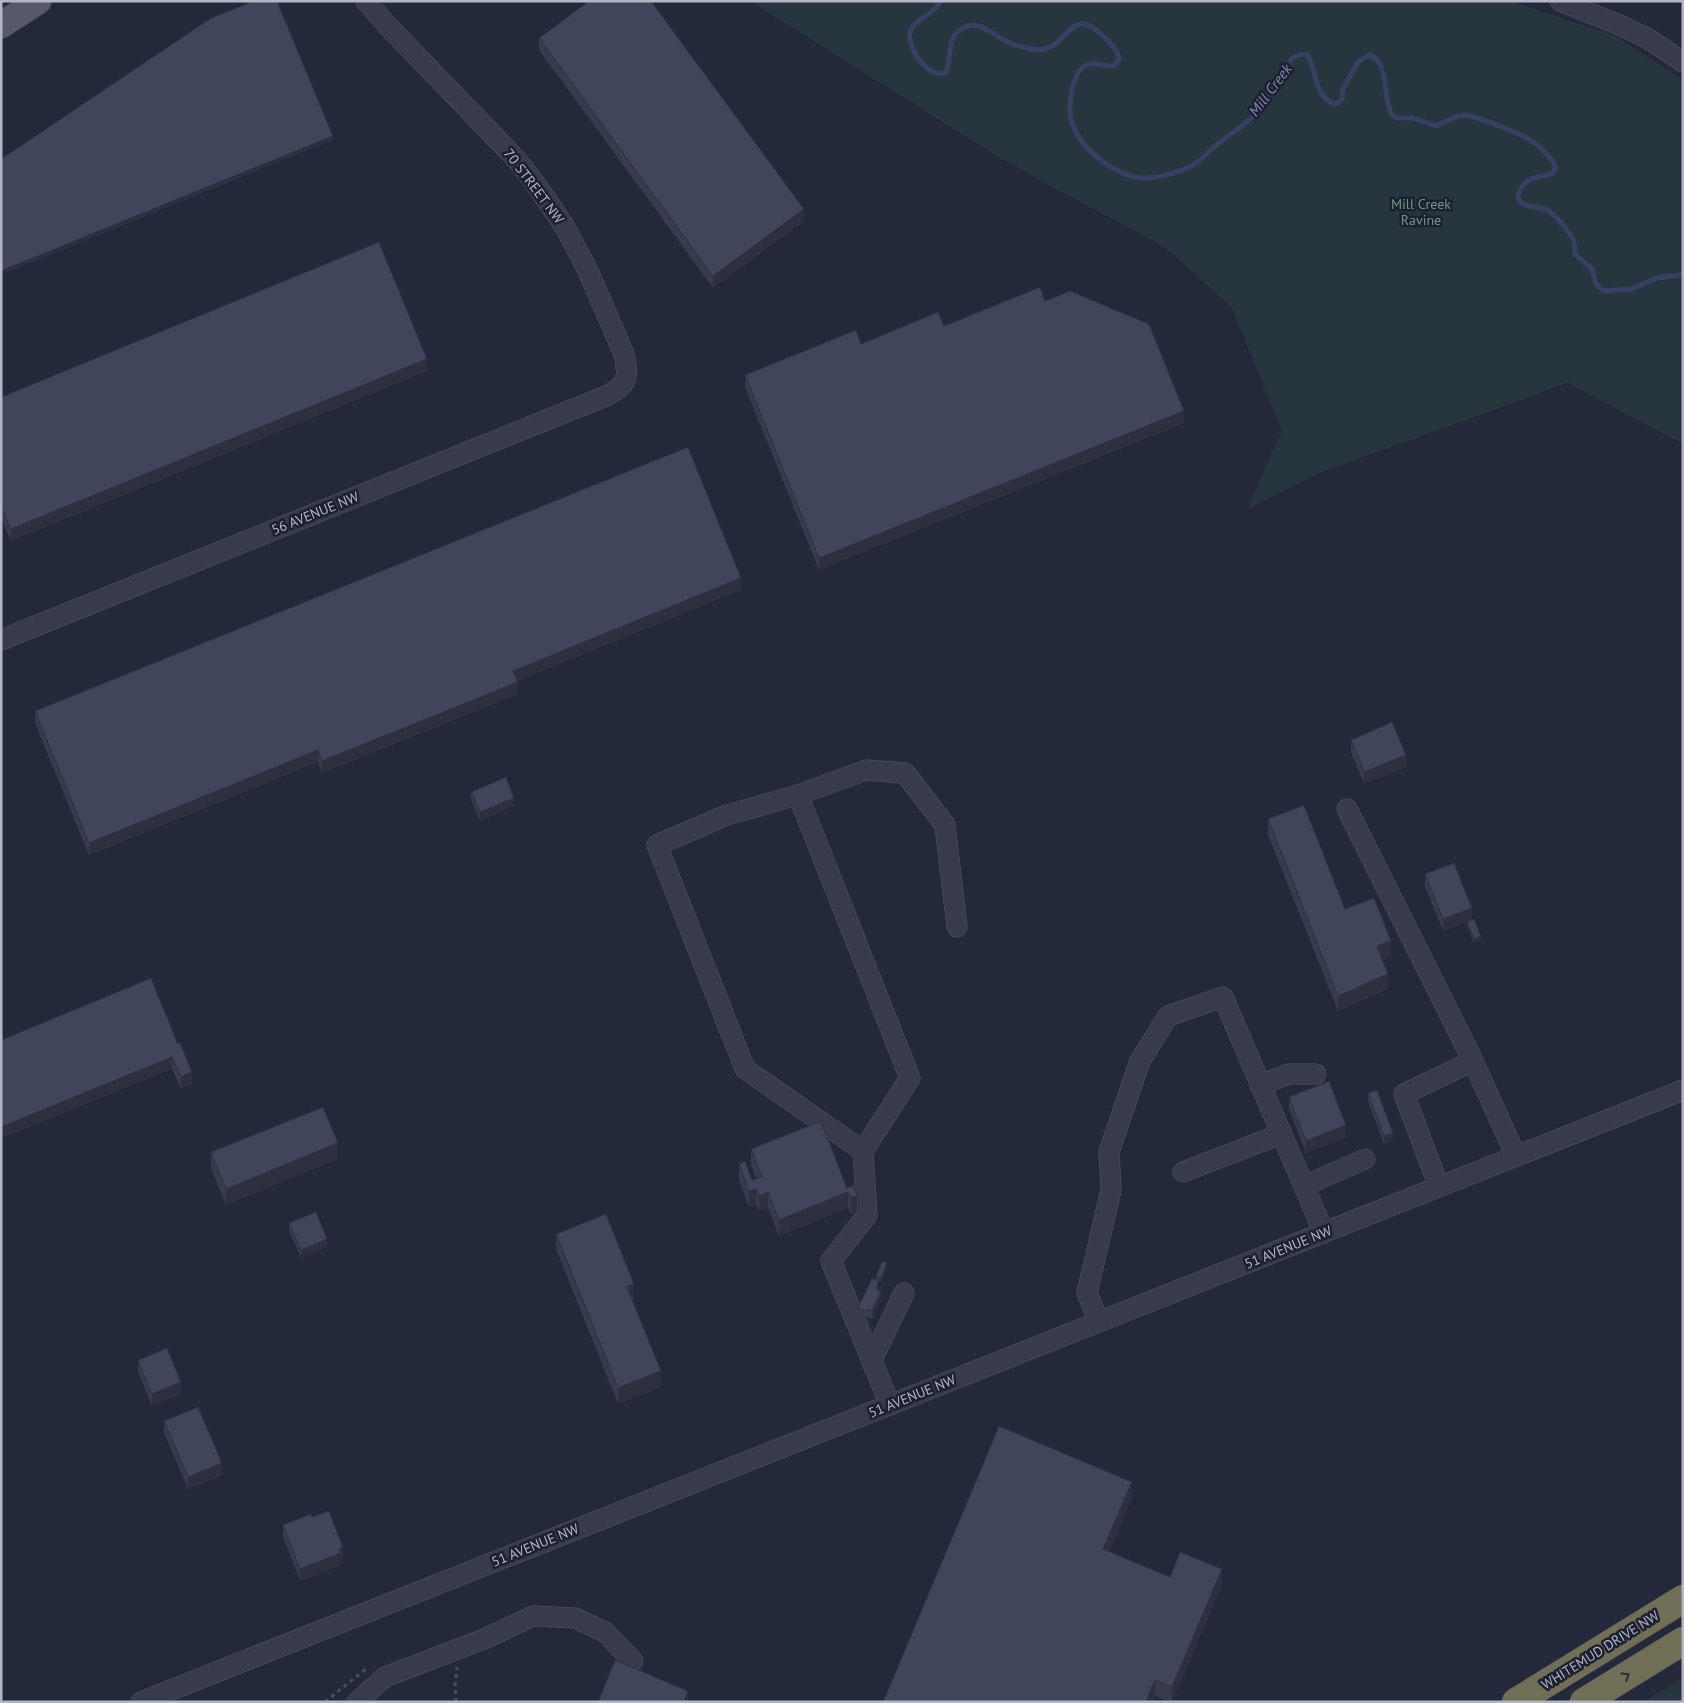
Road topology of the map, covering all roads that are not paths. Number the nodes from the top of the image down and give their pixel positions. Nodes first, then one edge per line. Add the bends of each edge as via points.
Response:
1 (38, 1) edge
2 (366, 1) edge
3 (1560, 1) edge
4 (1600, 8) edge
5 (1, 25) edge
6 (1683, 62) edge
7 (626, 382) joint
8 (1, 640) edge
9 (798, 795) junction
10 (1348, 809) dead end
11 (957, 927) dead end
12 (1473, 1062) junction
13 (1316, 1074) dead end
14 (1260, 1085) junction
15 (1683, 1090) edge
16 (1282, 1134) junction
17 (863, 1151) junction
18 (1516, 1156) junction
19 (1365, 1159) dead end
20 (1183, 1172) dead end
21 (1304, 1186) junction
22 (1439, 1187) junction
23 (1324, 1233) junction
24 (904, 1293) dead end
25 (1099, 1321) junction
26 (872, 1360) junction
27 (890, 1405) junction
28 (1683, 1599) edge
29 (1683, 1641) edge
30 (633, 1661) dead end
31 (141, 1702) edge
32 (357, 1702) edge
33 (1516, 1702) edge
34 (1584, 1702) edge

1 - 5 main road
2 - 7 street, 70 STREET NW via 518,161 565,226 624,354 628,369
3 - 4 street
4 - 6 street
7 - 8 street, 56 AVENUE NW via 619,390 606,396
9 - 11 street via 866,770 905,773 945,825
9 - 17 street via 910,1078
9 - 17 street via 727,816 657,844 745,1069
10 - 12 street
12 - 18 street
12 - 22 street via 1404,1094
13 - 14 street via 1289,1074
14 - 16 street
14 - 25 street via 1223,997 1168,1016 1140,1061 1109,1152 1111,1190 1087,1293
15 - 18 street, 51 AVENUE NW
16 - 20 street
16 - 21 street
17 - 26 street via 867,1215 831,1261
18 - 22 street, 51 AVENUE NW
19 - 21 street
21 - 23 street
22 - 23 street, 51 AVENUE NW
23 - 25 street, 51 AVENUE NW
24 - 26 street
25 - 27 street, 51 AVENUE NW
26 - 27 street
27 - 31 street, 51 AVENUE NW
28 - 33 highway, WHITEMUD DRIVE NW
34 -> 29 highway
30 - 32 street via 605,1632 575,1618 533,1616 484,1639 385,1677

